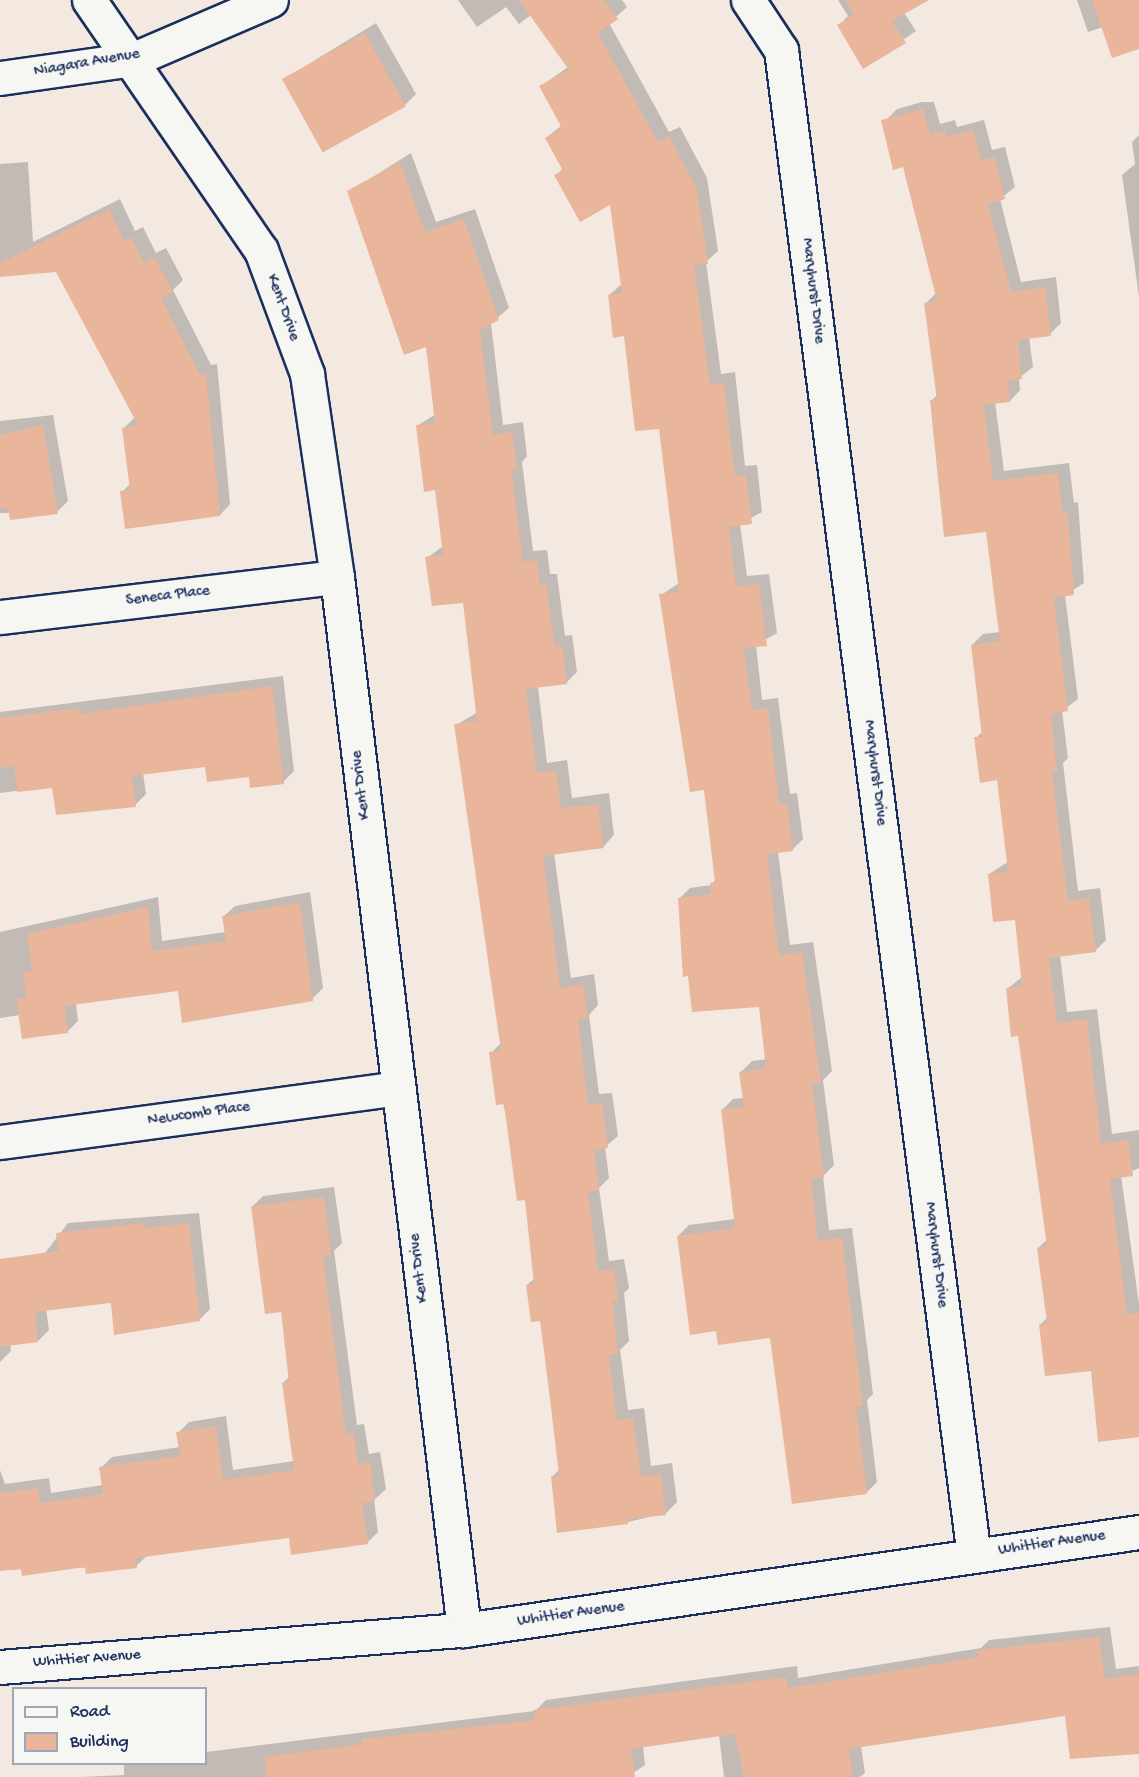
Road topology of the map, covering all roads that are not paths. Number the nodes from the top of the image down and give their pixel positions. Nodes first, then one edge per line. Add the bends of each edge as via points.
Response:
1 (89, 0) edge
2 (271, 0) edge
3 (748, 0) edge
4 (134, 59) junction
5 (0, 78) edge
6 (336, 577) junction
7 (0, 617) edge
8 (398, 1088) junction
9 (0, 1142) edge
10 (1139, 1532) edge
11 (974, 1556) junction
12 (464, 1630) junction
13 (0, 1667) edge

1 - 4 street, Kent Drive
2 - 4 street, Niagara Avenue
3 - 11 street, Maryhurst Drive via 781,50
4 - 5 street, Niagara Avenue
4 - 6 street, Kent Drive via 261,250 307,374
6 - 7 street, Seneca Place
6 - 8 street, Kent Drive
8 - 9 street, Newcomb Place
8 - 12 street, Kent Drive
10 - 11 street, Whittier Avenue
11 - 12 street, Whittier Avenue
12 - 13 street, Whittier Avenue

